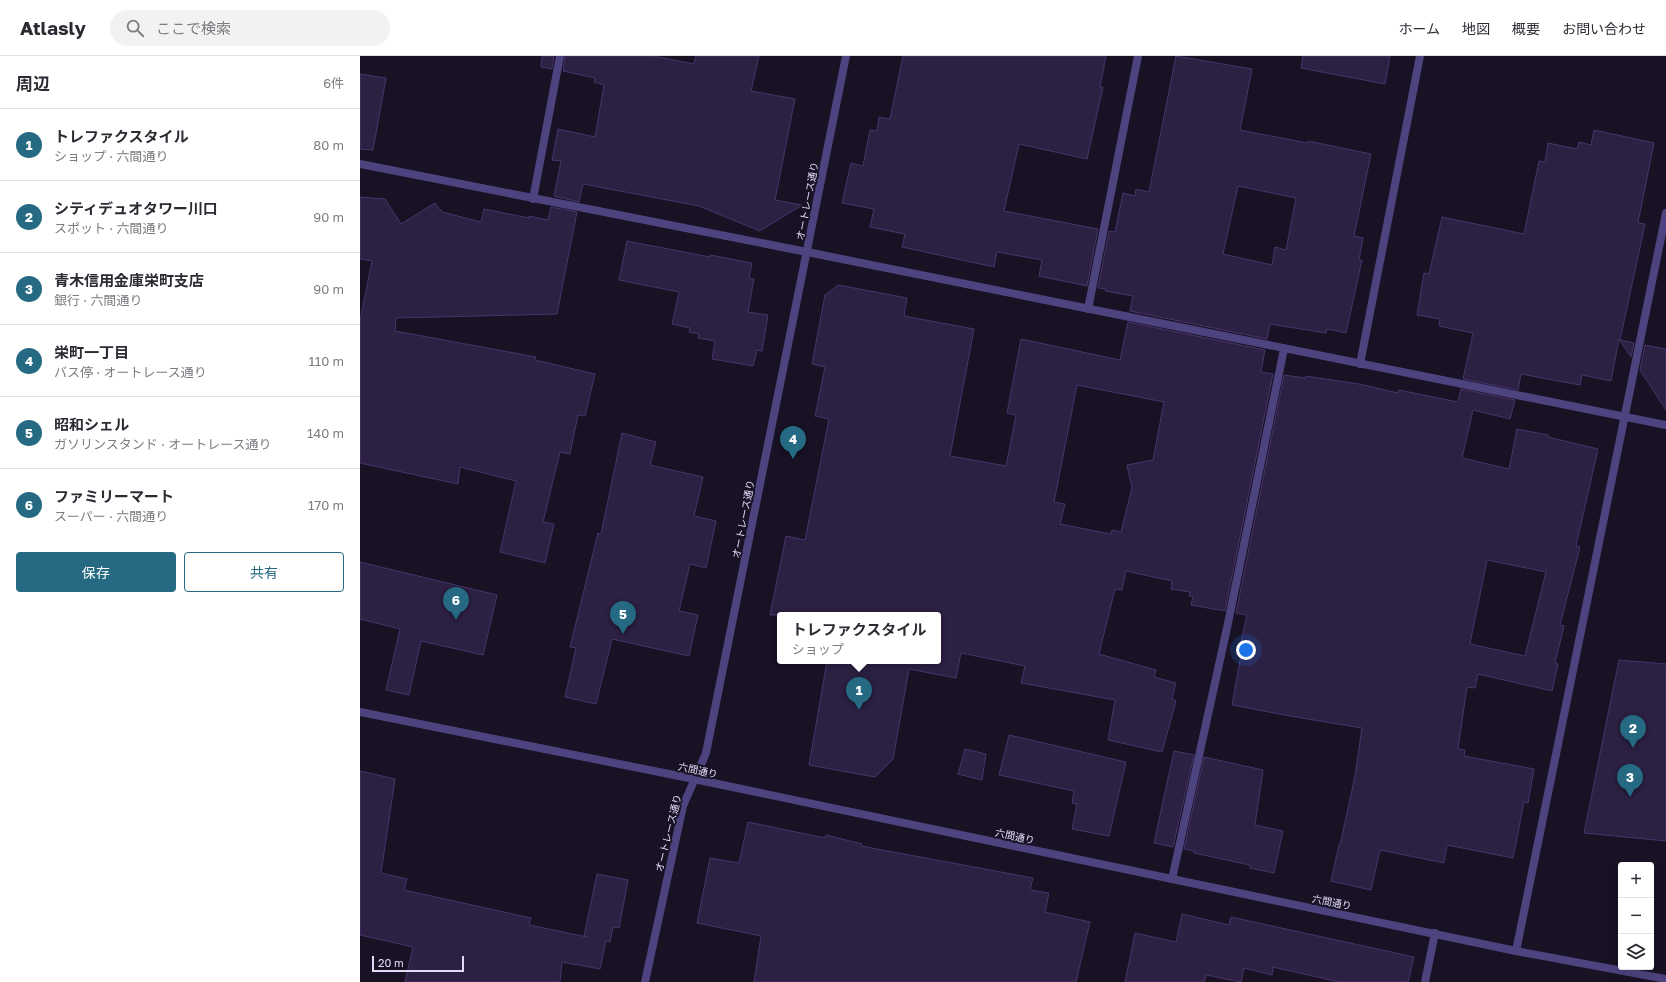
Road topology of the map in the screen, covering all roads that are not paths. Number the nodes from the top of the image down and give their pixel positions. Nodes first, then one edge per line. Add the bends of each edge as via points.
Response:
1 (560, 56) edge
2 (846, 56) edge
3 (1138, 56) edge
4 (1420, 56) edge
5 (360, 164) edge
6 (533, 199) junction
7 (1666, 213) edge
8 (807, 252) junction
9 (1088, 309) junction
10 (1284, 350) junction
11 (1360, 364) junction
12 (1624, 417) junction
13 (1666, 425) edge
14 (360, 712) edge
15 (694, 779) junction
16 (1172, 879) junction
17 (1435, 933) junction
18 (1516, 950) junction
19 (1666, 979) edge
20 (646, 982) edge
21 (1425, 982) edge

1 - 6 street
2 - 8 street, オートレース通り
3 - 9 street
4 - 11 street
5 - 6 street
6 - 8 street
7 - 12 street
8 - 9 street
8 - 15 street, オートレース通り via 706,753
9 - 10 street
10 - 11 street
10 - 16 street
11 - 12 street
12 - 13 street
12 - 18 street
14 - 15 street, 六間通り
15 - 16 street, 六間通り
15 - 20 street, オートレース通り via 683,806
16 - 17 street, 六間通り
17 - 18 street, 六間通り
17 - 21 street
18 - 19 street, 六間通り

